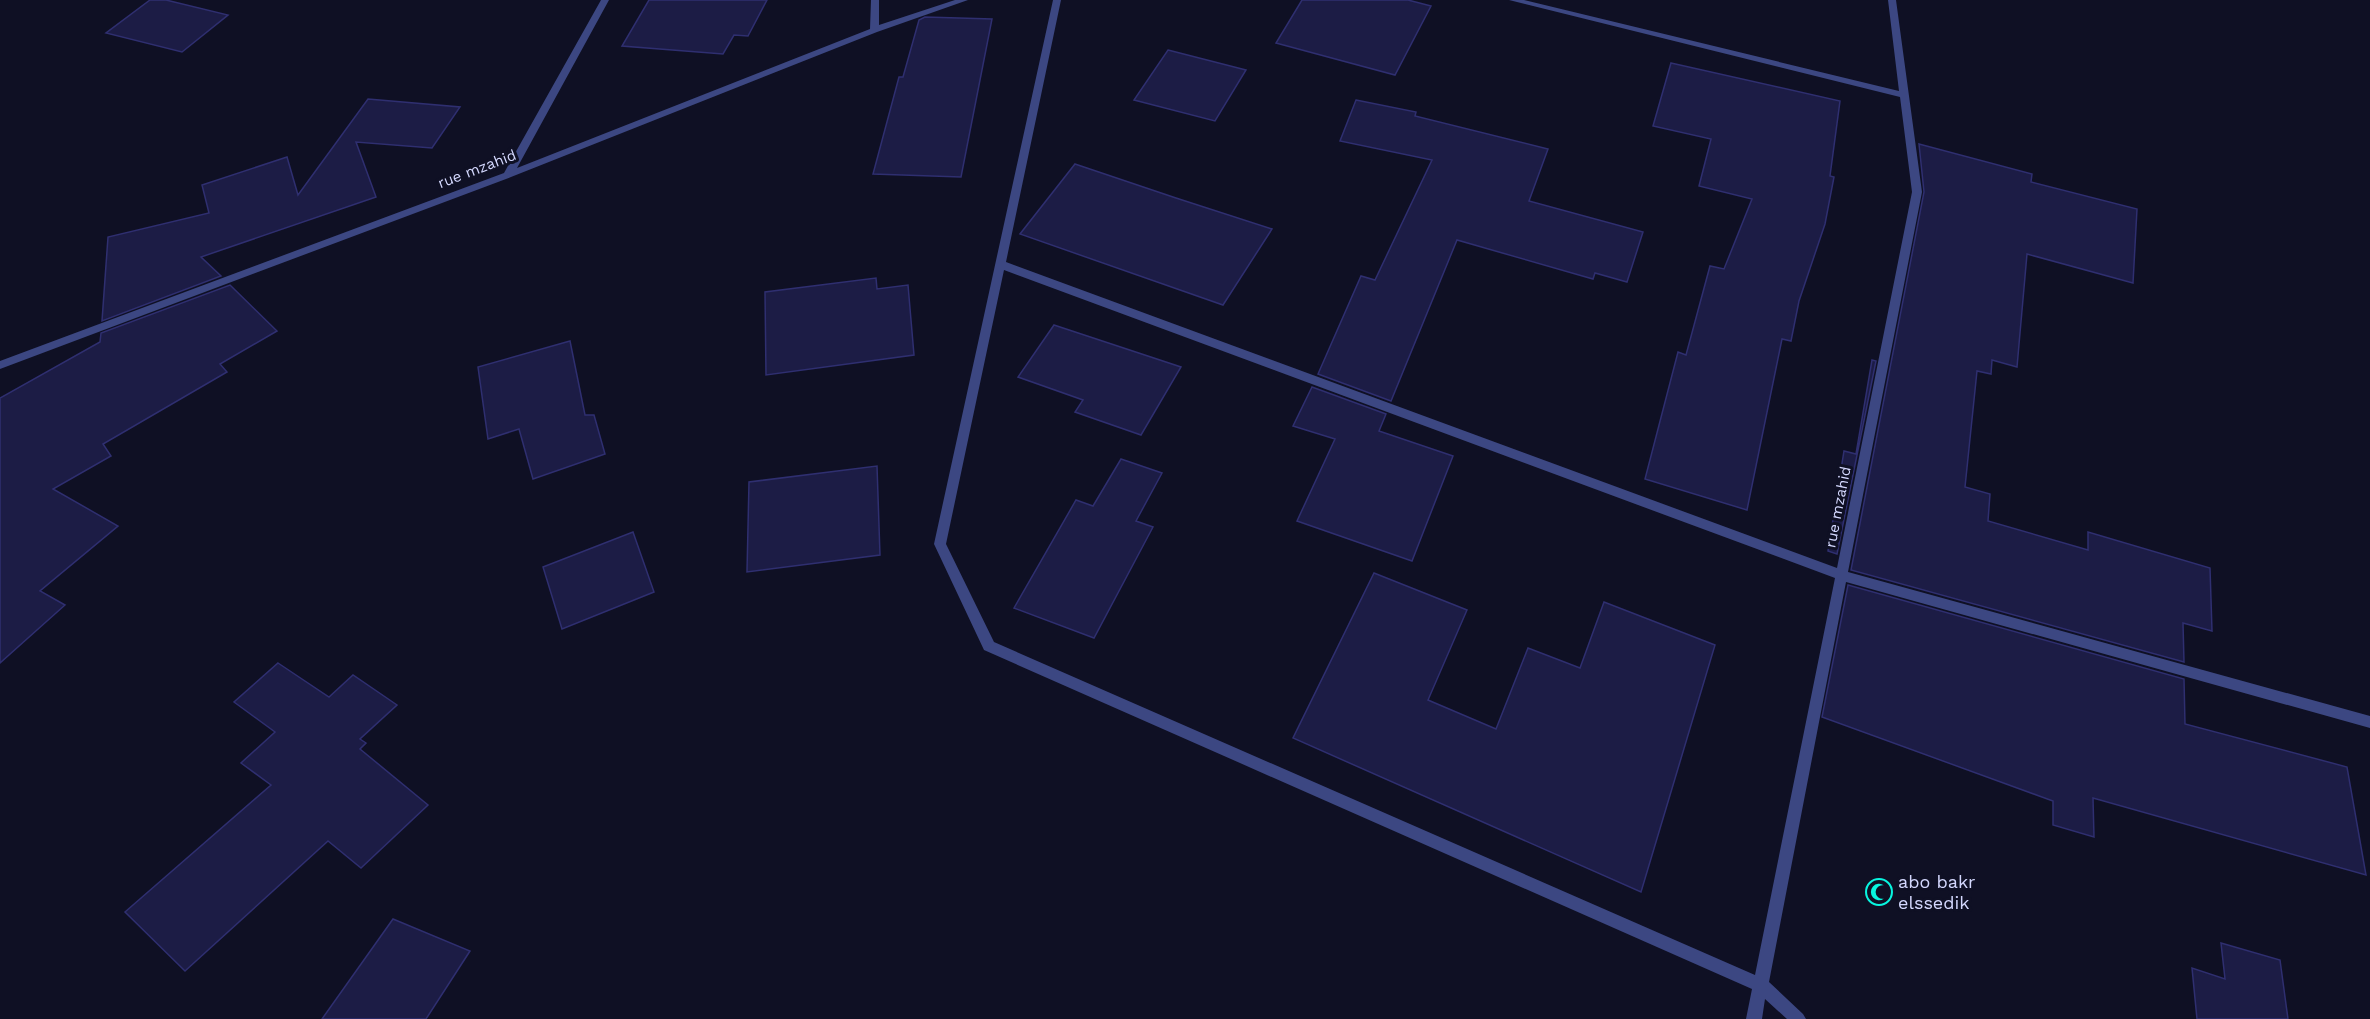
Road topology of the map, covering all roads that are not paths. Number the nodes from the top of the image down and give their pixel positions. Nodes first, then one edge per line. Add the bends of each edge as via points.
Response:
1 (605, 0) edge
2 (874, 0) edge
3 (964, 0) edge
4 (1057, 0) edge
5 (1513, 0) edge
6 (1892, 0) edge
7 (874, 30) junction
8 (1904, 95) junction
9 (508, 175) junction
10 (1000, 264) junction
11 (0, 365) edge
12 (1841, 575) junction
13 (2370, 722) edge
14 (1761, 985) junction
15 (1754, 1019) edge
16 (1798, 1019) edge

1 - 9 street
2 - 7 street
3 - 7 street, rue mzahid
4 - 10 street
5 - 8 street
6 - 8 street, rue mzahid
7 - 9 street, rue mzahid
8 - 12 street, rue mzahid via 1917,192
9 - 11 street, rue mzahid
10 - 12 street
10 - 14 street via 940,544 989,646
12 - 13 street
12 - 14 street, rue mzahid
14 - 15 street, rue mzahid
14 - 16 street

